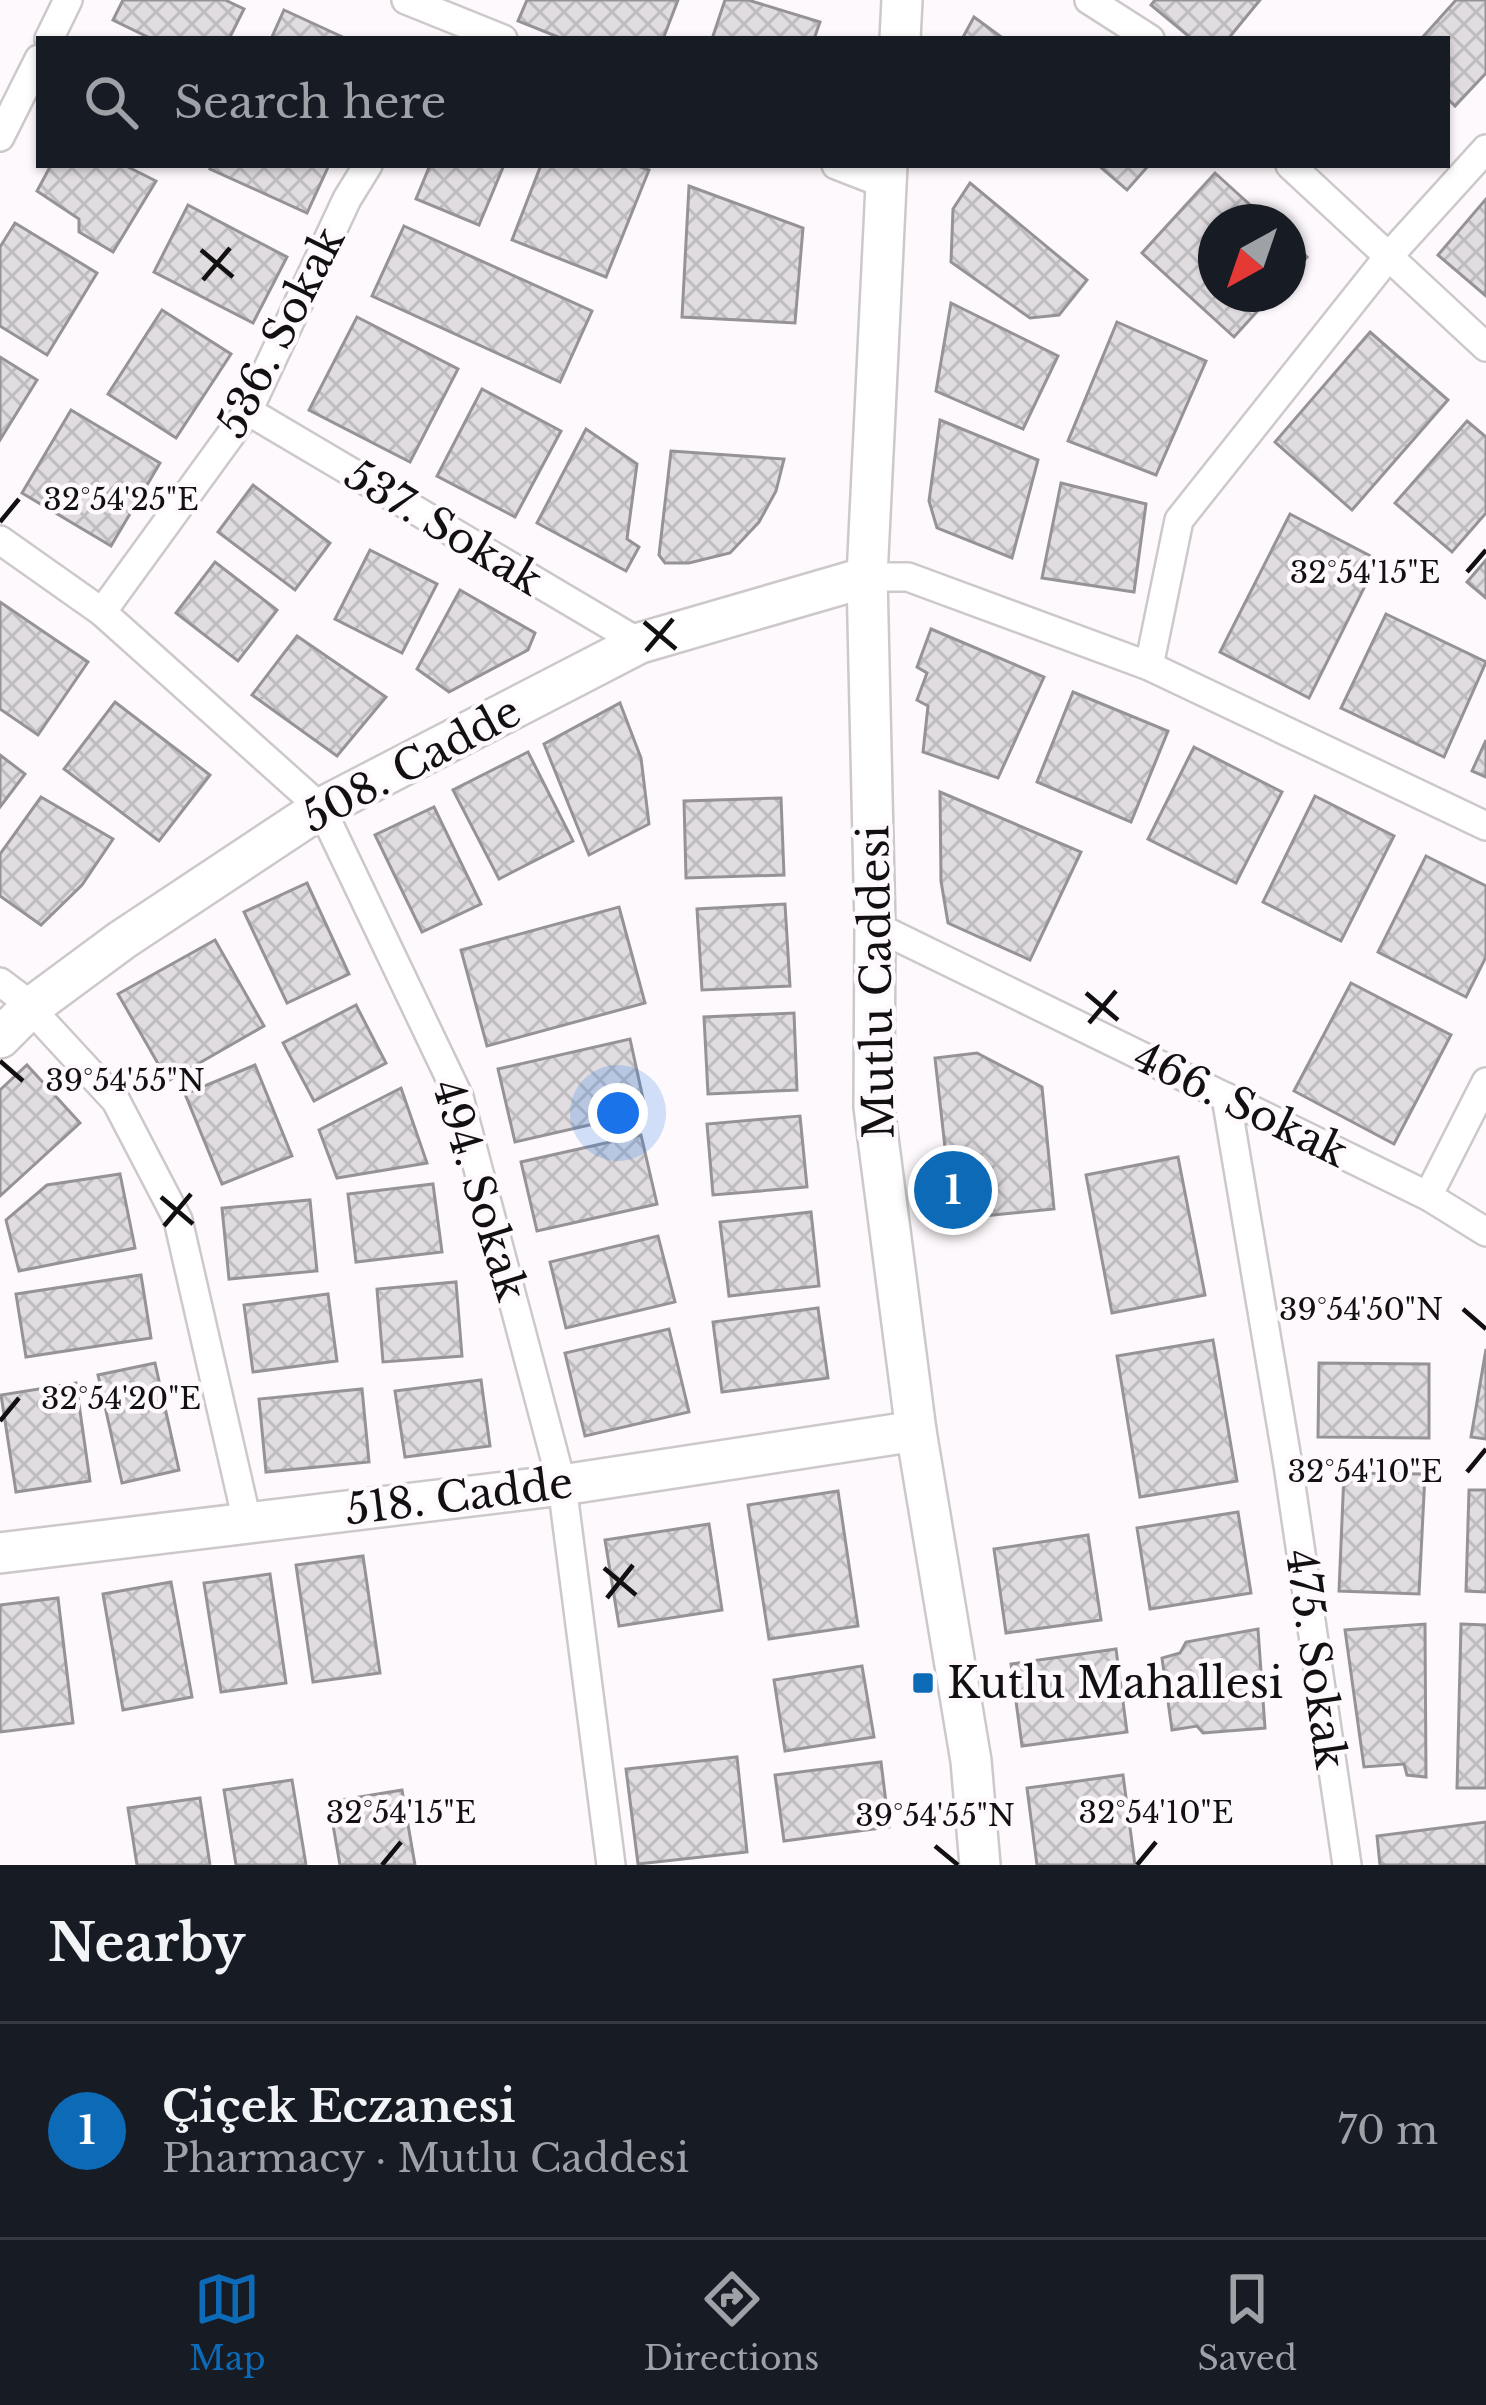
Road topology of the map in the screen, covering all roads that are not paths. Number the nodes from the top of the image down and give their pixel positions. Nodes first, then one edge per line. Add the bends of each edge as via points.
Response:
1 (68, 0) edge
2 (406, 0) edge
3 (902, 0) edge
4 (1089, 0) edge
5 (450, 30) edge
6 (50, 36) edge
7 (485, 36) edge
8 (900, 36) edge
9 (1145, 36) edge
10 (36, 65) edge
11 (0, 137) edge
12 (1486, 149) edge
13 (366, 168) edge
14 (853, 168) edge
15 (1293, 168) edge
16 (886, 174) edge
17 (1388, 257) junction
18 (1486, 347) edge
19 (248, 411) junction
20 (0, 540) edge
21 (867, 577) junction
22 (102, 612) junction
23 (640, 643) junction
24 (1148, 666) junction
25 (321, 808) junction
26 (1486, 826) edge
27 (875, 926) junction
28 (0, 982) edge
29 (30, 1008) junction
30 (0, 1038) edge
31 (1486, 1082) edge
32 (1226, 1097) junction
33 (1428, 1196) junction
34 (1486, 1232) edge
35 (916, 1431) junction
36 (562, 1486) junction
37 (247, 1521) junction
38 (0, 1553) edge
39 (611, 1865) edge
40 (980, 1865) edge
41 (1347, 1865) edge

1 - 6 street
2 - 5 street
3 - 8 street
4 - 9 street
5 - 7 street
10 - 11 street
12 - 17 street
13 - 19 street, 536. Sokak
14 - 16 street
15 - 17 street
16 - 21 street, Mutlu Caddesi
17 - 18 street
17 - 24 street via 1179,520
19 - 22 street, 536. Sokak
19 - 23 street, 537. Sokak
20 - 22 street, 494. Sokak
21 - 23 street, 508. Cadde
21 - 24 street via 908,578
21 - 27 street, Mutlu Caddesi
22 - 25 street, 494. Sokak
23 - 25 street, 508. Cadde
24 - 26 street
25 - 29 street, 508. Cadde
25 - 36 street, 494. Sokak via 459,1097
27 - 32 street, 466. Sokak
27 - 35 street, Mutlu Caddesi via 874,1107
28 - 29 street
29 - 30 street, 508. Cadde
29 - 37 street via 116,1101 178,1220
31 - 33 street
32 - 33 street, 466. Sokak
32 - 41 street, 475. Sokak
33 - 34 street, 466. Sokak
35 - 36 street, 518. Cadde
35 - 40 street, Mutlu Caddesi via 971,1761
36 - 37 street, 518. Cadde
36 - 39 street, 494. Sokak
37 - 38 street, 518. Cadde

